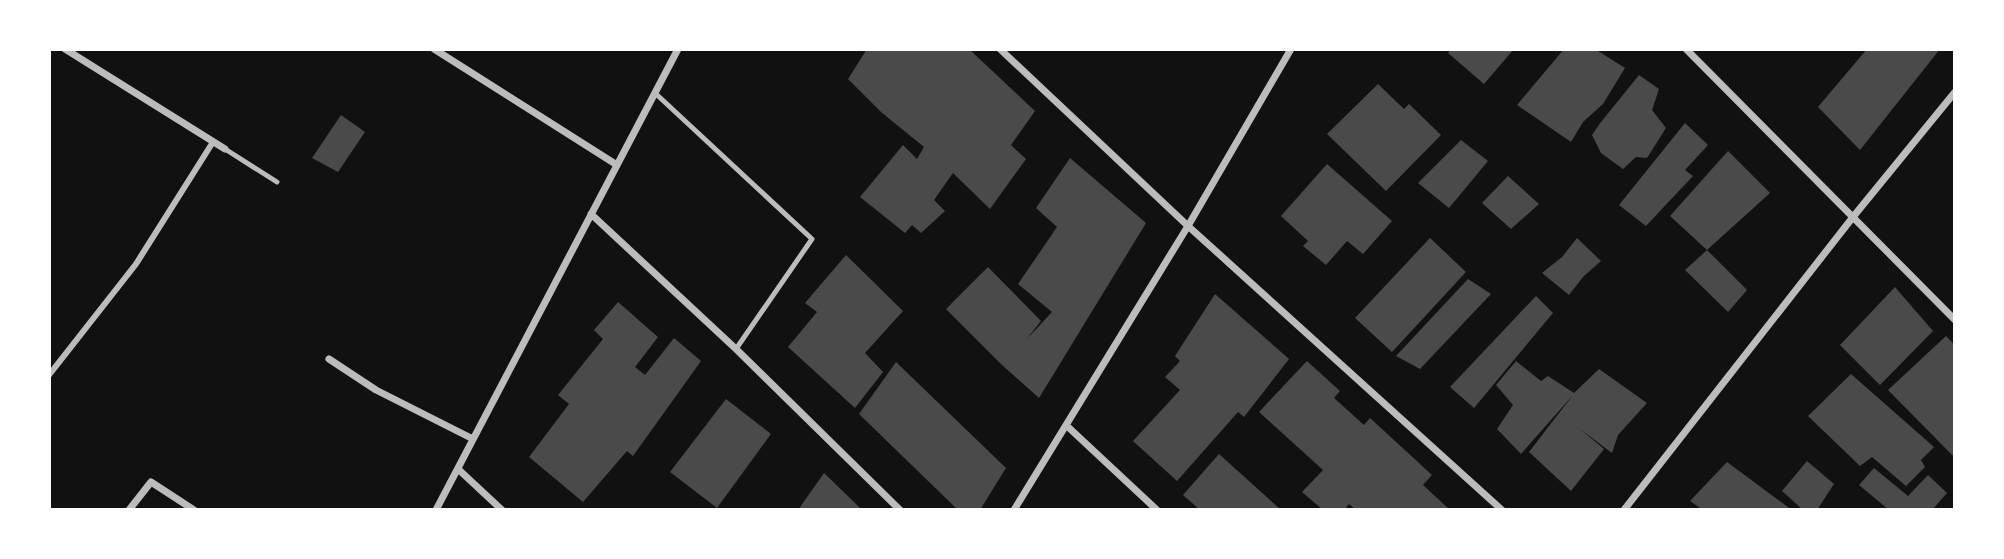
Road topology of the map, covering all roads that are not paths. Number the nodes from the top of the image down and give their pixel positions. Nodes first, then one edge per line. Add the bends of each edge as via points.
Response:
1 (65, 49) edge
2 (434, 49) edge
3 (678, 49) edge
4 (1000, 49) edge
5 (1291, 49) edge
6 (1686, 49) edge
7 (1955, 92) edge
8 (655, 93) junction
9 (213, 142) junction
10 (225, 149) joint
11 (617, 165) junction
12 (277, 182) dead end
13 (591, 214) junction
14 (1853, 218) junction
15 (1188, 226) junction
16 (1955, 320) edge
17 (736, 349) junction
18 (329, 359) dead end
19 (49, 375) edge
20 (1067, 426) junction
21 (473, 439) junction
22 (458, 469) junction
23 (129, 510) edge
24 (194, 510) edge
25 (436, 510) edge
26 (502, 510) edge
27 (900, 510) edge
28 (1014, 510) edge
29 (1157, 510) edge
30 (1502, 510) edge
31 (1624, 510) edge

1 - 9 street
2 - 11 street
3 - 8 street
4 - 15 street
5 - 15 street
6 - 14 street
7 - 14 street
8 - 11 street
8 - 17 lane via 811,239
9 - 10 street
9 - 19 street via 136,264
10 - 12 lane
11 - 13 street
13 - 17 street
13 - 21 street
14 - 16 street
14 - 31 street
15 - 20 street
15 - 30 street
17 - 27 street
18 - 21 street via 376,390
20 - 28 street
20 - 29 street
21 - 22 street
22 - 25 street
22 - 26 street
23 - 24 street via 151,482

